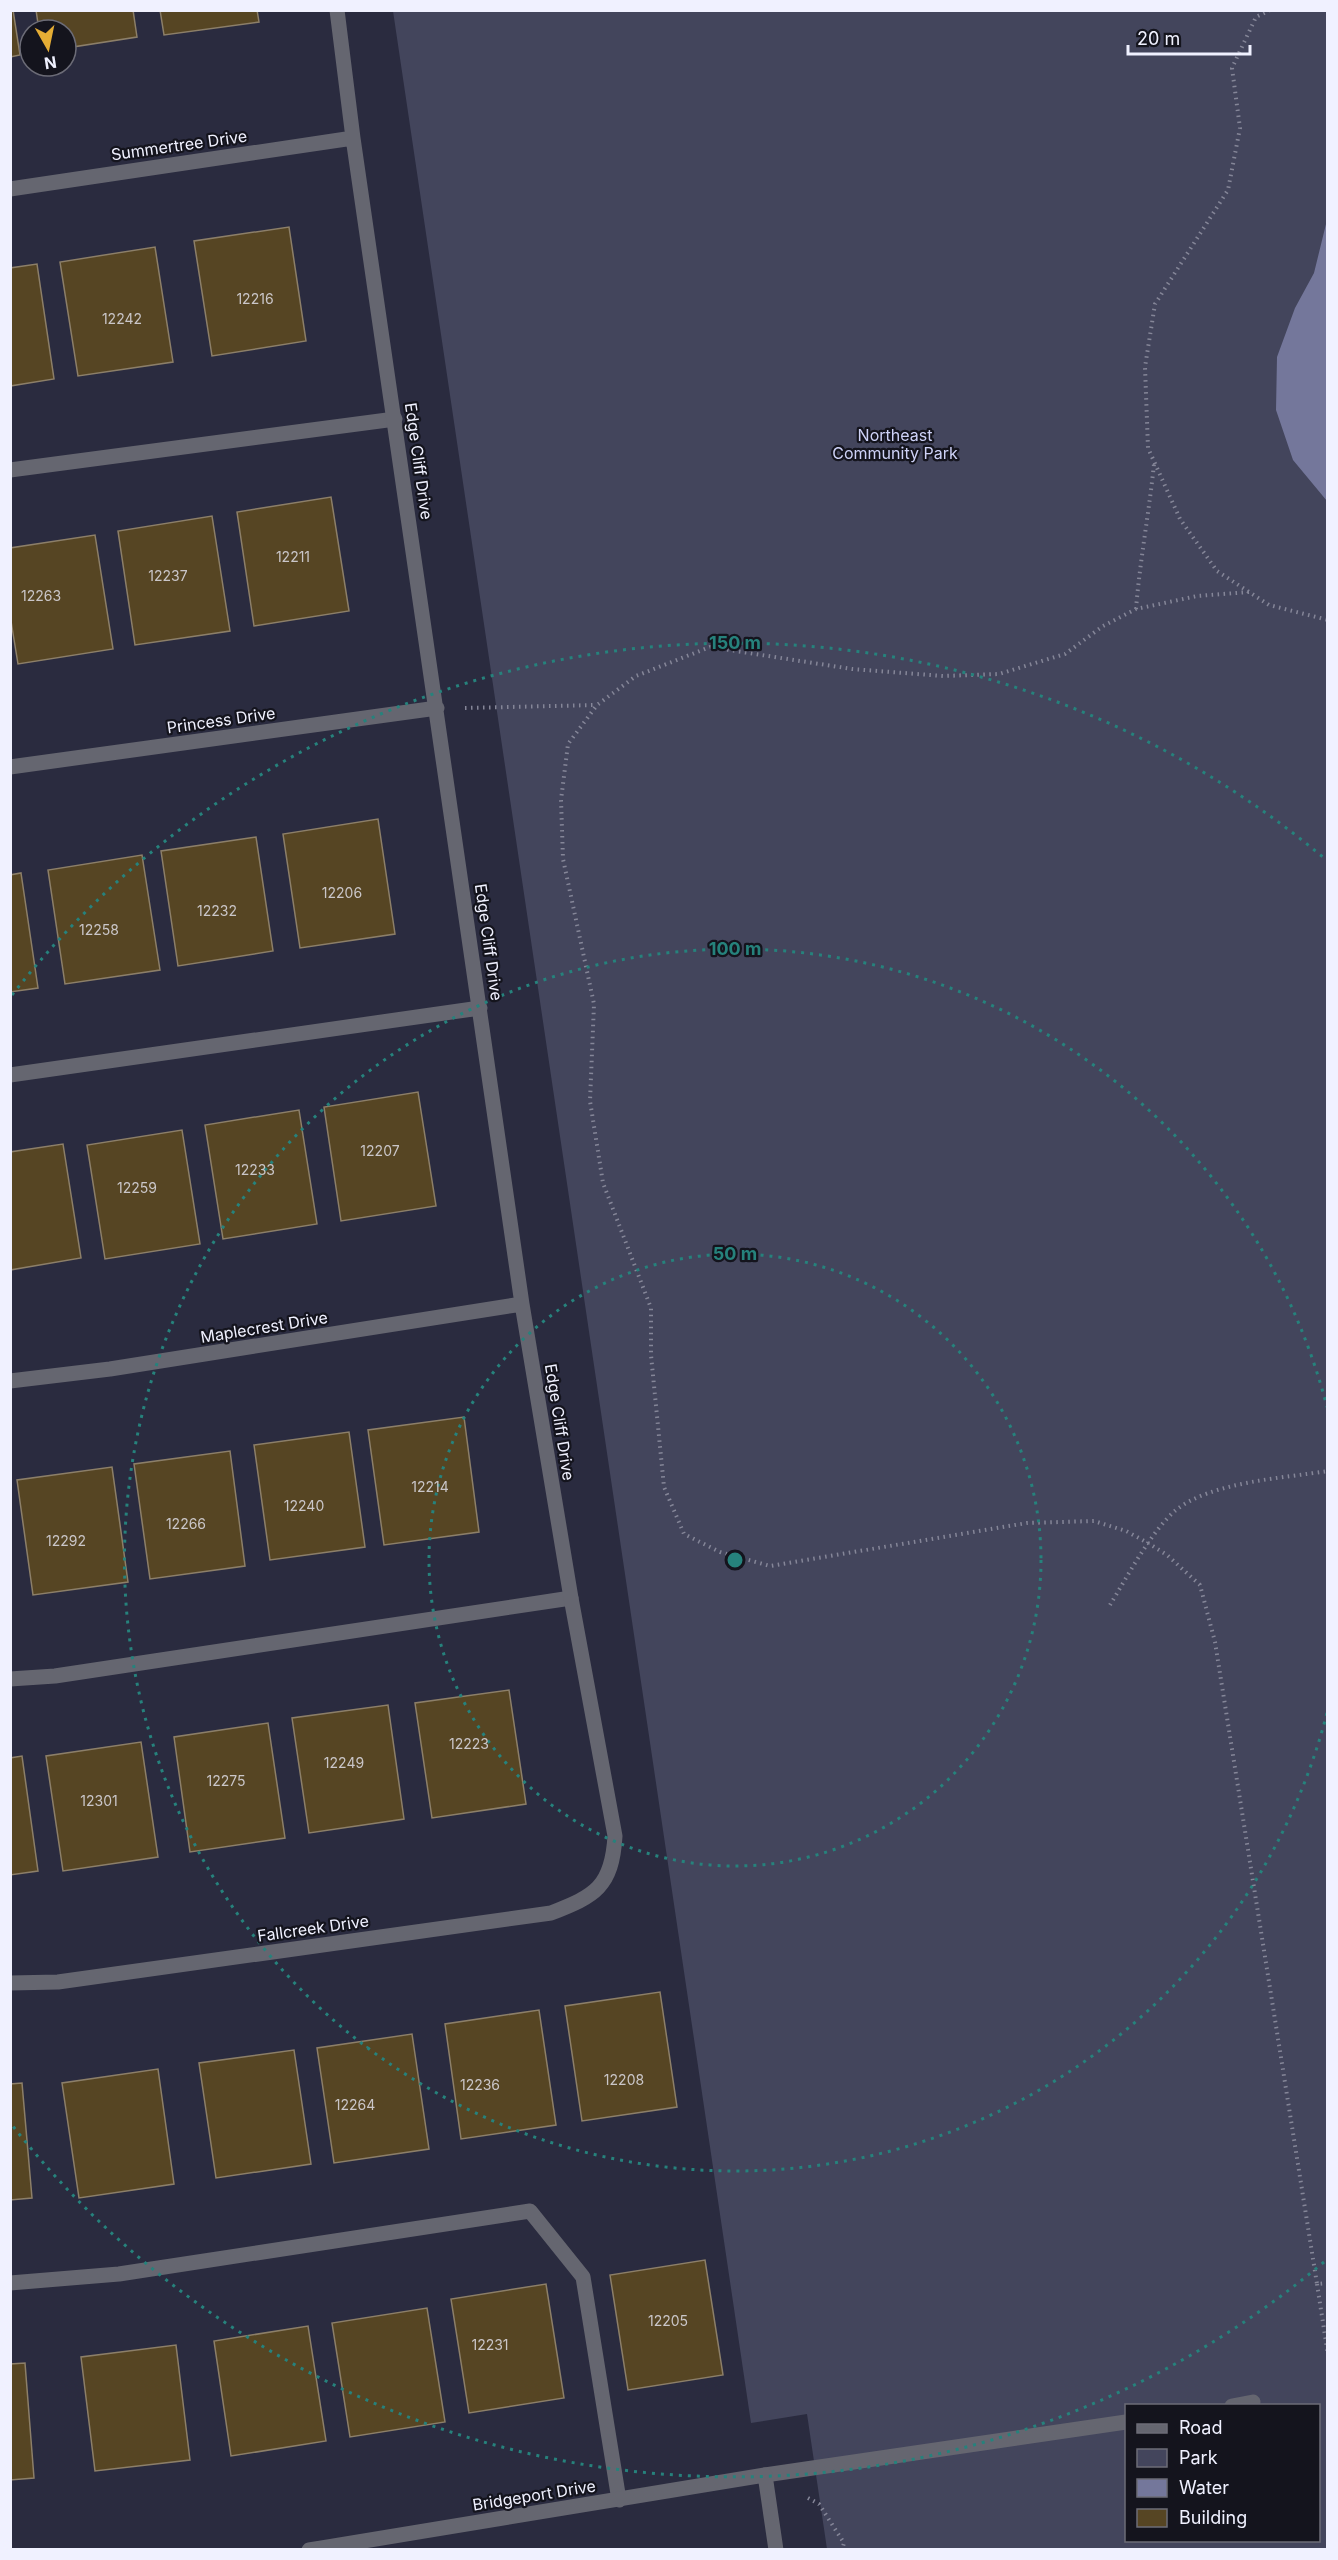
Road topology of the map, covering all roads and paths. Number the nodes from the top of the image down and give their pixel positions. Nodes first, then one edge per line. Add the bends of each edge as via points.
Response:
1 (337, 10) edge
2 (1270, 10) edge
3 (353, 138) junction
4 (10, 189) edge
5 (395, 419) junction
6 (1154, 461) junction
7 (10, 470) edge
8 (1249, 592) junction
9 (1136, 609) junction
10 (1328, 620) edge
11 (597, 705) junction
12 (437, 708) junction
13 (10, 767) edge
14 (480, 1008) junction
15 (10, 1076) edge
16 (522, 1304) junction
17 (10, 1381) edge
18 (1328, 1471) edge
19 (1148, 1543) junction
20 (571, 1598) junction
21 (1110, 1605) dead end
22 (10, 1679) edge
23 (609, 1876) joint
24 (10, 1983) edge
25 (10, 2283) edge
26 (1328, 2283) edge
27 (1317, 2284) junction
28 (1328, 2355) edge
29 (1252, 2402) dead end
30 (1242, 2404) edge
31 (1125, 2422) edge
32 (765, 2475) junction
33 (619, 2500) junction
34 (309, 2550) edge
35 (776, 2550) edge
36 (843, 2550) edge

1 - 3 street, Edge Cliff Drive
2 - 6 path via 1256,17 1232,68 1240,128 1228,190 1155,304 1145,367 1148,448
3 - 4 street, Summertree Drive
3 - 5 street, Edge Cliff Drive
5 - 7 street
5 - 12 street, Edge Cliff Drive
6 - 8 path via 1180,519 1216,571
6 - 9 path
8 - 9 path via 1197,596
8 - 10 path via 1269,605
9 - 11 path via 1103,626 1065,654 999,674 943,676 852,669 710,647 636,676
11 - 12 path
11 - 19 path via 568,744 561,800 562,859 594,1004 590,1101 603,1183 651,1308 651,1355 664,1487 684,1534 720,1552 770,1566 1027,1523 1094,1521
12 - 13 street, Princess Drive
12 - 14 street, Edge Cliff Drive
14 - 15 street
14 - 16 street, Edge Cliff Drive
16 - 17 street, Maplecrest Drive via 110,1369
16 - 20 street, Edge Cliff Drive
18 - 19 path via 1216,1489 1176,1510
19 - 21 path
19 - 27 path via 1167,1554 1200,1585 1215,1642
20 - 22 street via 55,1676
20 - 23 street, Edge Cliff Drive via 615,1836
23 - 24 street, Fallcreek Drive via 588,1897 551,1913 58,1982
25 - 33 street via 119,2274 530,2211 584,2277
26 - 27 path
27 - 28 path
29 - 30 street
31 - 32 street, Bridgeport Drive
32 - 33 street, Bridgeport Drive
32 - 35 street
32 - 36 path via 819,2504 844,2543
33 - 34 street, Bridgeport Drive

